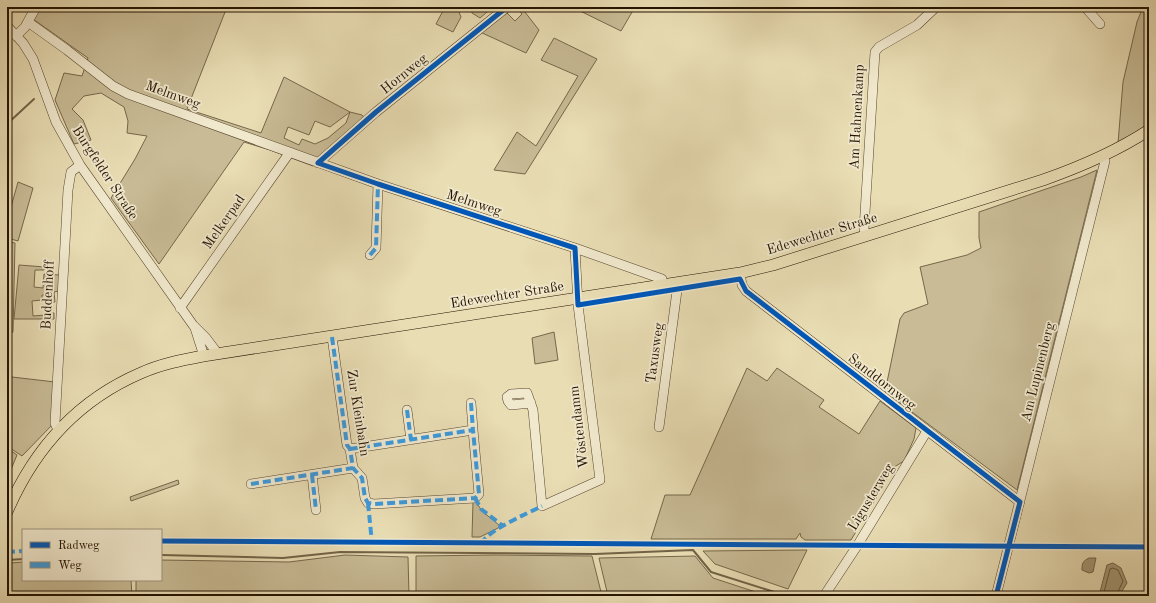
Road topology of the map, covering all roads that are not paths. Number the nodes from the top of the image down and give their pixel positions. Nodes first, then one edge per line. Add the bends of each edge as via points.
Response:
1 (36, 7) edge
2 (507, 7) edge
3 (936, 7) edge
4 (1085, 7) edge
5 (28, 22) junction
6 (1100, 24) dead end
7 (7, 26) edge
8 (16, 36) junction
9 (1149, 130) edge
10 (290, 152) junction
11 (1103, 155) junction
12 (318, 163) junction
13 (80, 165) junction
14 (378, 184) junction
15 (866, 236) junction
16 (575, 248) junction
17 (370, 255) dead end
18 (740, 274) junction
19 (662, 279) dead end
20 (678, 283) junction
21 (578, 299) junction
22 (180, 308) junction
23 (194, 327) junction
24 (332, 337) junction
25 (218, 354) junction
26 (203, 356) junction
27 (471, 403) dead end
28 (531, 403) dead end
29 (407, 410) dead end
30 (659, 427) dead end
31 (58, 430) junction
32 (473, 430) junction
33 (927, 431) junction
34 (411, 440) junction
35 (350, 449) junction
36 (353, 468) junction
37 (312, 475) junction
38 (251, 484) dead end
39 (1020, 502) junction
40 (316, 510) dead end
41 (7, 512) edge
42 (824, 596) edge
43 (996, 596) edge

1 - 5 street
2 - 12 street, Hornweg via 376,112
3 - 15 street, Am Hahnenkamp via 917,25 874,52 864,230
4 - 6 street
5 - 8 street
5 - 10 street, Melmweg via 113,86 128,94
7 - 8 street, Burgfelder Straße
8 - 13 street, Burgfelder Straße via 33,59 56,122
9 - 11 main road, Edewechter Straße
10 - 12 street, Melmweg
10 - 22 street, Melkerpad
11 - 15 main road, Edewechter Straße via 1044,180
11 - 39 street, Am Lupinenberg via 1105,160
12 - 14 street, Melmweg
13 - 22 street, Burgfelder Straße
13 - 31 street, Buddenhoff via 71,172 68,190 55,423
14 - 16 street, Melmweg
14 - 17 street via 376,248
15 - 18 main road, Edewechter Straße
16 - 19 street, Melmweg
16 - 21 street
18 - 20 main road, Edewechter Straße
18 - 33 street, Sanddornweg via 746,291
20 - 21 main road, Edewechter Straße
20 - 30 street, Taxusweg
21 - 24 main road, Edewechter Straße
21 - 28 street, Wöstendamm via 600,480 542,506
22 - 23 street, Burgfelder Straße
23 - 25 street, Burgfelder Straße
23 - 26 street, Burgfelder Straße
24 - 25 main road, Edewechter Straße
24 - 35 street, Zur Kleinbahn via 347,445
25 - 26 main road, Edewechter Straße
26 - 31 main road, Edewechter Straße via 159,366 122,382 105,391
27 - 32 street
29 - 34 street
31 - 41 main road, Edewechter Straße via 29,468
32 - 34 street
32 - 36 street, Zur Kleinbahn via 479,494 475,498 368,503 362,478
33 - 39 street, Sanddornweg
33 - 42 street, Ligusterweg
34 - 35 street
35 - 36 street, Zur Kleinbahn
36 - 37 street
37 - 38 street
37 - 40 street
39 - 43 street, Am Lupinenberg

